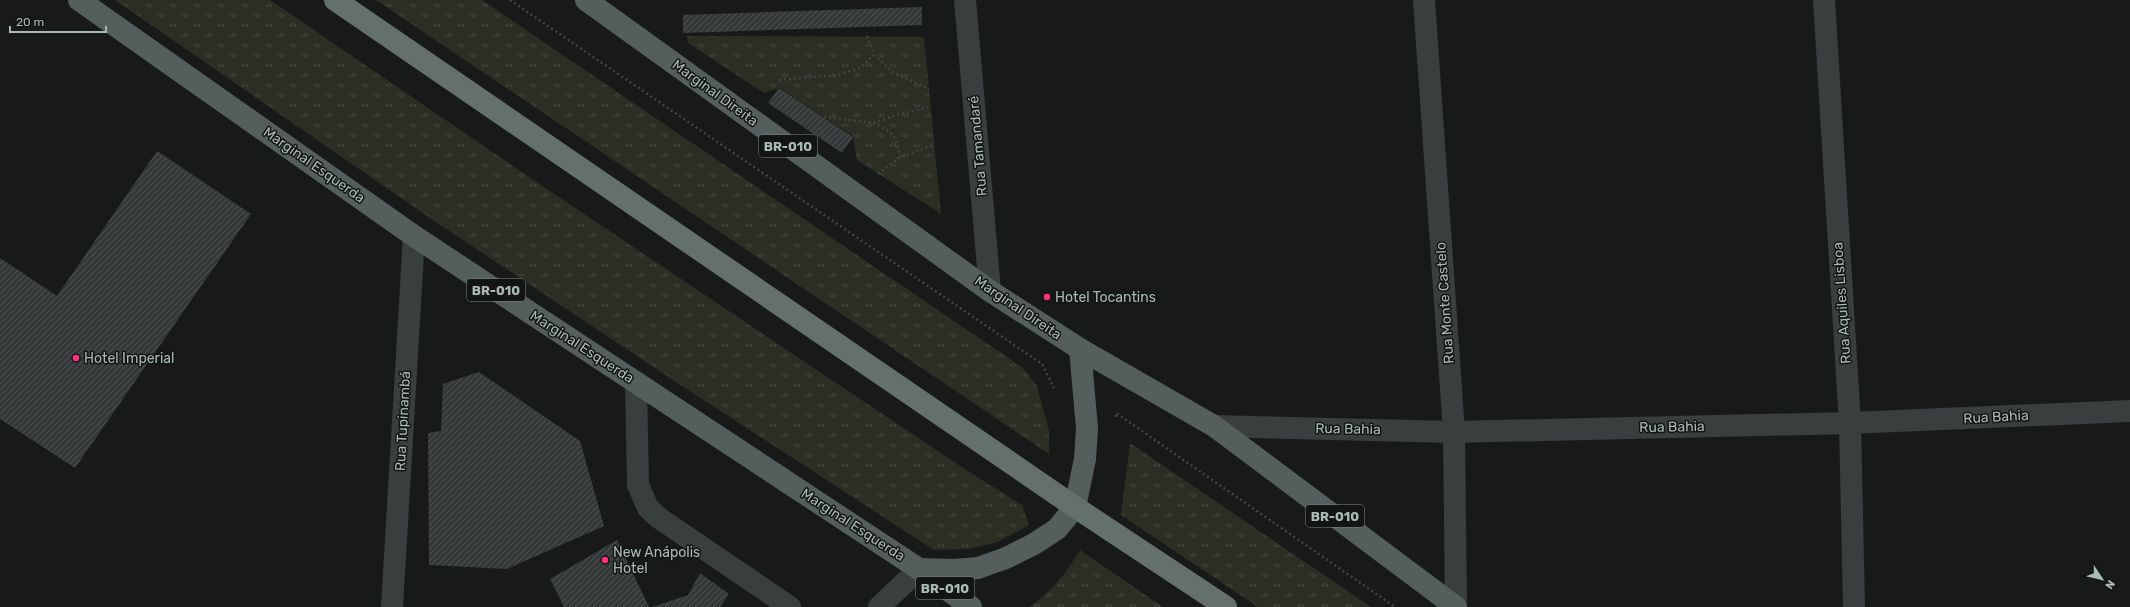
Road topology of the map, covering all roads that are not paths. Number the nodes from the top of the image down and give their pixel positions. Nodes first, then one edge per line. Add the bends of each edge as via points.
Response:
1 (79, 0) edge
2 (335, 0) edge
3 (586, 0) edge
4 (965, 0) edge
5 (1424, 0) edge
6 (1824, 0) edge
7 (414, 236) junction
8 (990, 291) junction
9 (1080, 349) junction
10 (636, 382) junction
11 (2130, 411) edge
12 (1850, 423) junction
13 (1214, 426) junction
14 (1454, 432) junction
15 (1074, 506) junction
16 (919, 569) junction
17 (392, 607) edge
18 (790, 607) edge
19 (879, 607) edge
20 (970, 607) edge
21 (1226, 607) edge
22 (1456, 607) edge
23 (1854, 607) edge

1 - 7 main road, Marginal Esquerda / BR-010
2 - 15 highway
3 - 8 main road, Marginal Direita / BR-010
4 - 8 street, Rua Tamandaré
5 - 14 street, Rua Monte Castelo
6 - 12 street, Rua Aquiles Lisboa
7 - 10 main road, Marginal Esquerda / BR-010
7 - 17 street, Rua Tupinambá
8 - 9 main road, Marginal Direita / BR-010
9 - 13 main road, Marginal Direita / BR-010
9 - 15 main road via 1087,428 1085,459
10 - 16 main road, Marginal Esquerda / BR-010
10 - 18 street via 638,485 648,508
11 - 12 street, Rua Bahia
12 - 14 street, Rua Bahia
12 - 23 street, Rua Aquiles Lisboa
13 - 14 street, Rua Bahia
13 - 22 main road, Marginal Direita / BR-010
14 - 22 street, Rua Monte Castelo
15 - 16 main road via 1057,529 1006,558 978,568
15 - 21 highway
16 - 19 street
16 - 20 main road, Marginal Esquerda / BR-010

